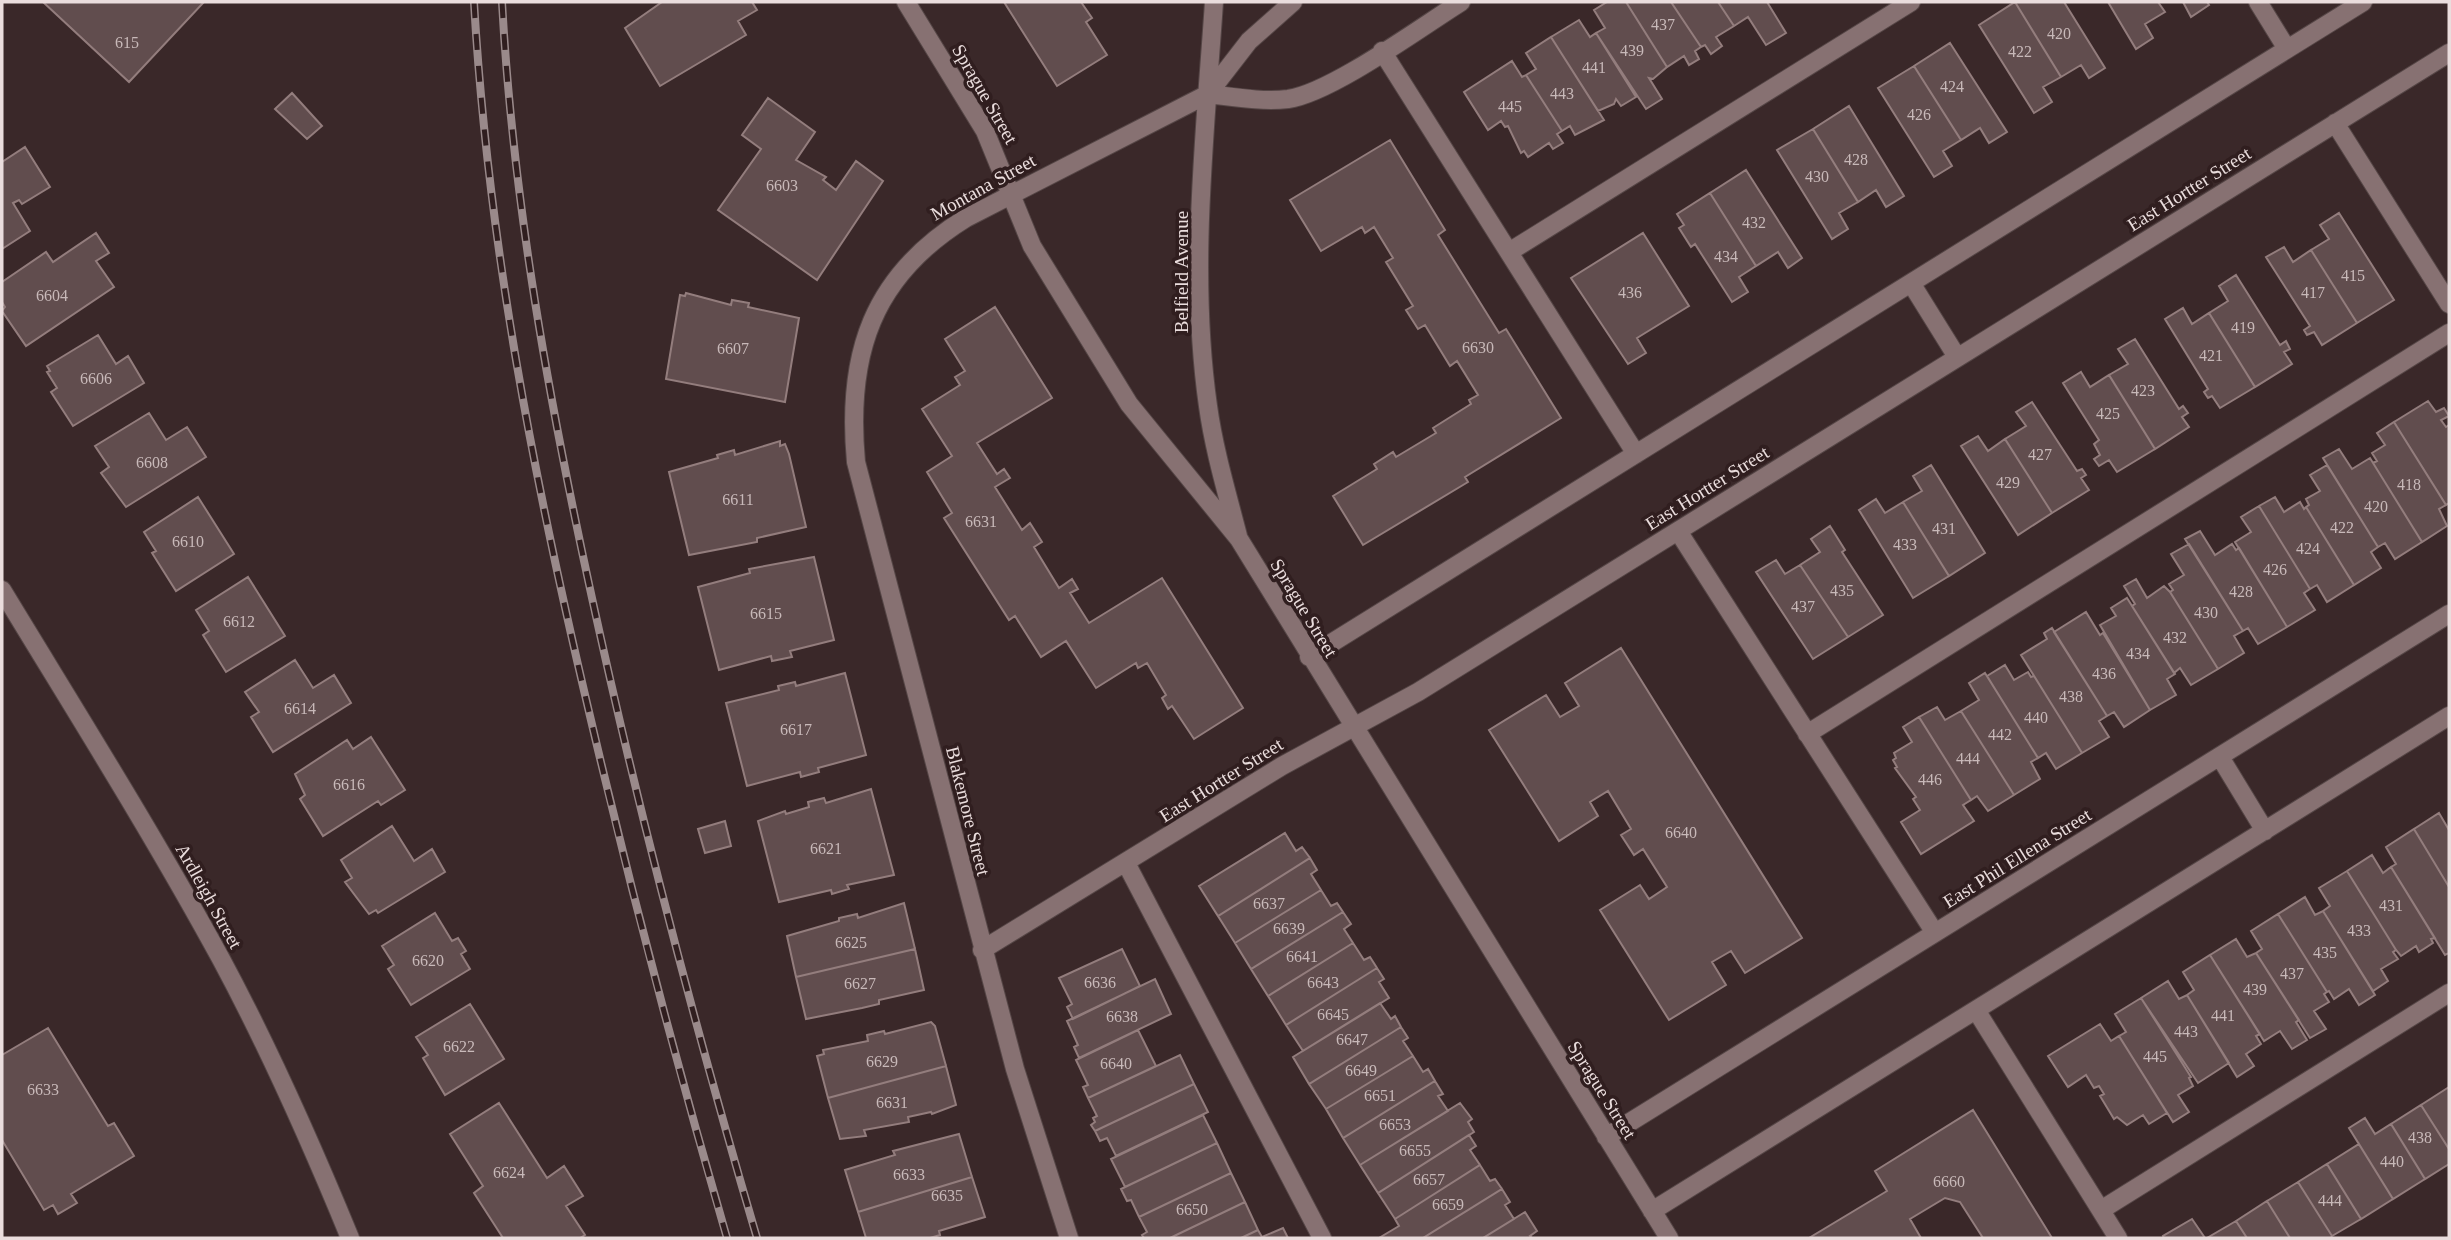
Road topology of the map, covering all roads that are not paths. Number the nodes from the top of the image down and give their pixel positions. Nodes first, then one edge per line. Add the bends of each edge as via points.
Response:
1 (906, 2) edge
2 (1214, 2) edge
3 (1293, 2) edge
4 (1461, 2) edge
5 (1911, 2) edge
6 (2258, 2) edge
7 (2363, 2) edge
8 (2287, 49) junction
9 (1382, 51) junction
10 (2449, 52) edge
11 (1208, 94) junction
12 (2335, 123) junction
13 (1011, 194) junction
14 (1508, 252) junction
15 (1911, 283) junction
16 (2449, 304) edge
17 (2449, 333) edge
18 (1958, 357) junction
19 (855, 390) joint
20 (1636, 454) junction
21 (1678, 531) junction
22 (1239, 540) junction
23 (2, 590) edge
24 (2449, 614) edge
25 (1310, 657) junction
26 (2449, 716) edge
27 (1353, 727) junction
28 (1807, 734) junction
29 (2220, 757) junction
30 (2265, 831) junction
31 (1126, 863) junction
32 (1935, 933) junction
33 (982, 950) junction
34 (2449, 993) edge
35 (1976, 1010) junction
36 (1606, 1138) junction
37 (2101, 1210) junction
38 (1652, 1211) junction
39 (350, 1238) edge
40 (1069, 1238) edge
41 (1322, 1238) edge
42 (1669, 1238) edge
43 (2119, 1238) edge

1 - 13 street, Sprague Street via 985,131
2 - 11 street, Belfield Avenue
3 - 11 street, Montana Street via 1248,41
4 - 9 street
5 - 14 street
6 - 8 street
7 - 8 street
8 - 15 street
9 - 11 street via 1325,86 1289,99
9 - 14 street
10 - 12 street, East Hortter Street
11 - 13 street, Montana Street
11 - 22 street, Belfield Avenue via 1202,341 1208,407
12 - 16 street
12 - 18 street, East Hortter Street
13 - 19 street, Montana Street via 934,238 908,262 871,322
13 - 22 street, Sprague Street via 1032,246 1129,404
14 - 20 street
15 - 18 street
15 - 20 street
17 - 28 street
18 - 21 street, East Hortter Street
19 - 33 street, Blakemore Street via 856,462
20 - 25 street
21 - 27 street, East Hortter Street via 1418,692
21 - 28 street
22 - 25 street, Sprague Street
23 - 39 street, Ardleigh Street via 222,961 291,1101
24 - 29 street, East Phil Ellena Street
25 - 27 street, Sprague Street
26 - 30 street
27 - 31 street, East Hortter Street
27 - 36 street, Sprague Street
28 - 32 street
29 - 30 street
29 - 32 street, East Phil Ellena Street
30 - 35 street
31 - 33 street, East Hortter Street
31 - 41 street
32 - 36 street, East Phil Ellena Street
33 - 40 street, Blakemore Street
34 - 37 street
35 - 37 street
35 - 38 street
36 - 38 street, Sprague Street
37 - 43 street
38 - 42 street, Sprague Street

